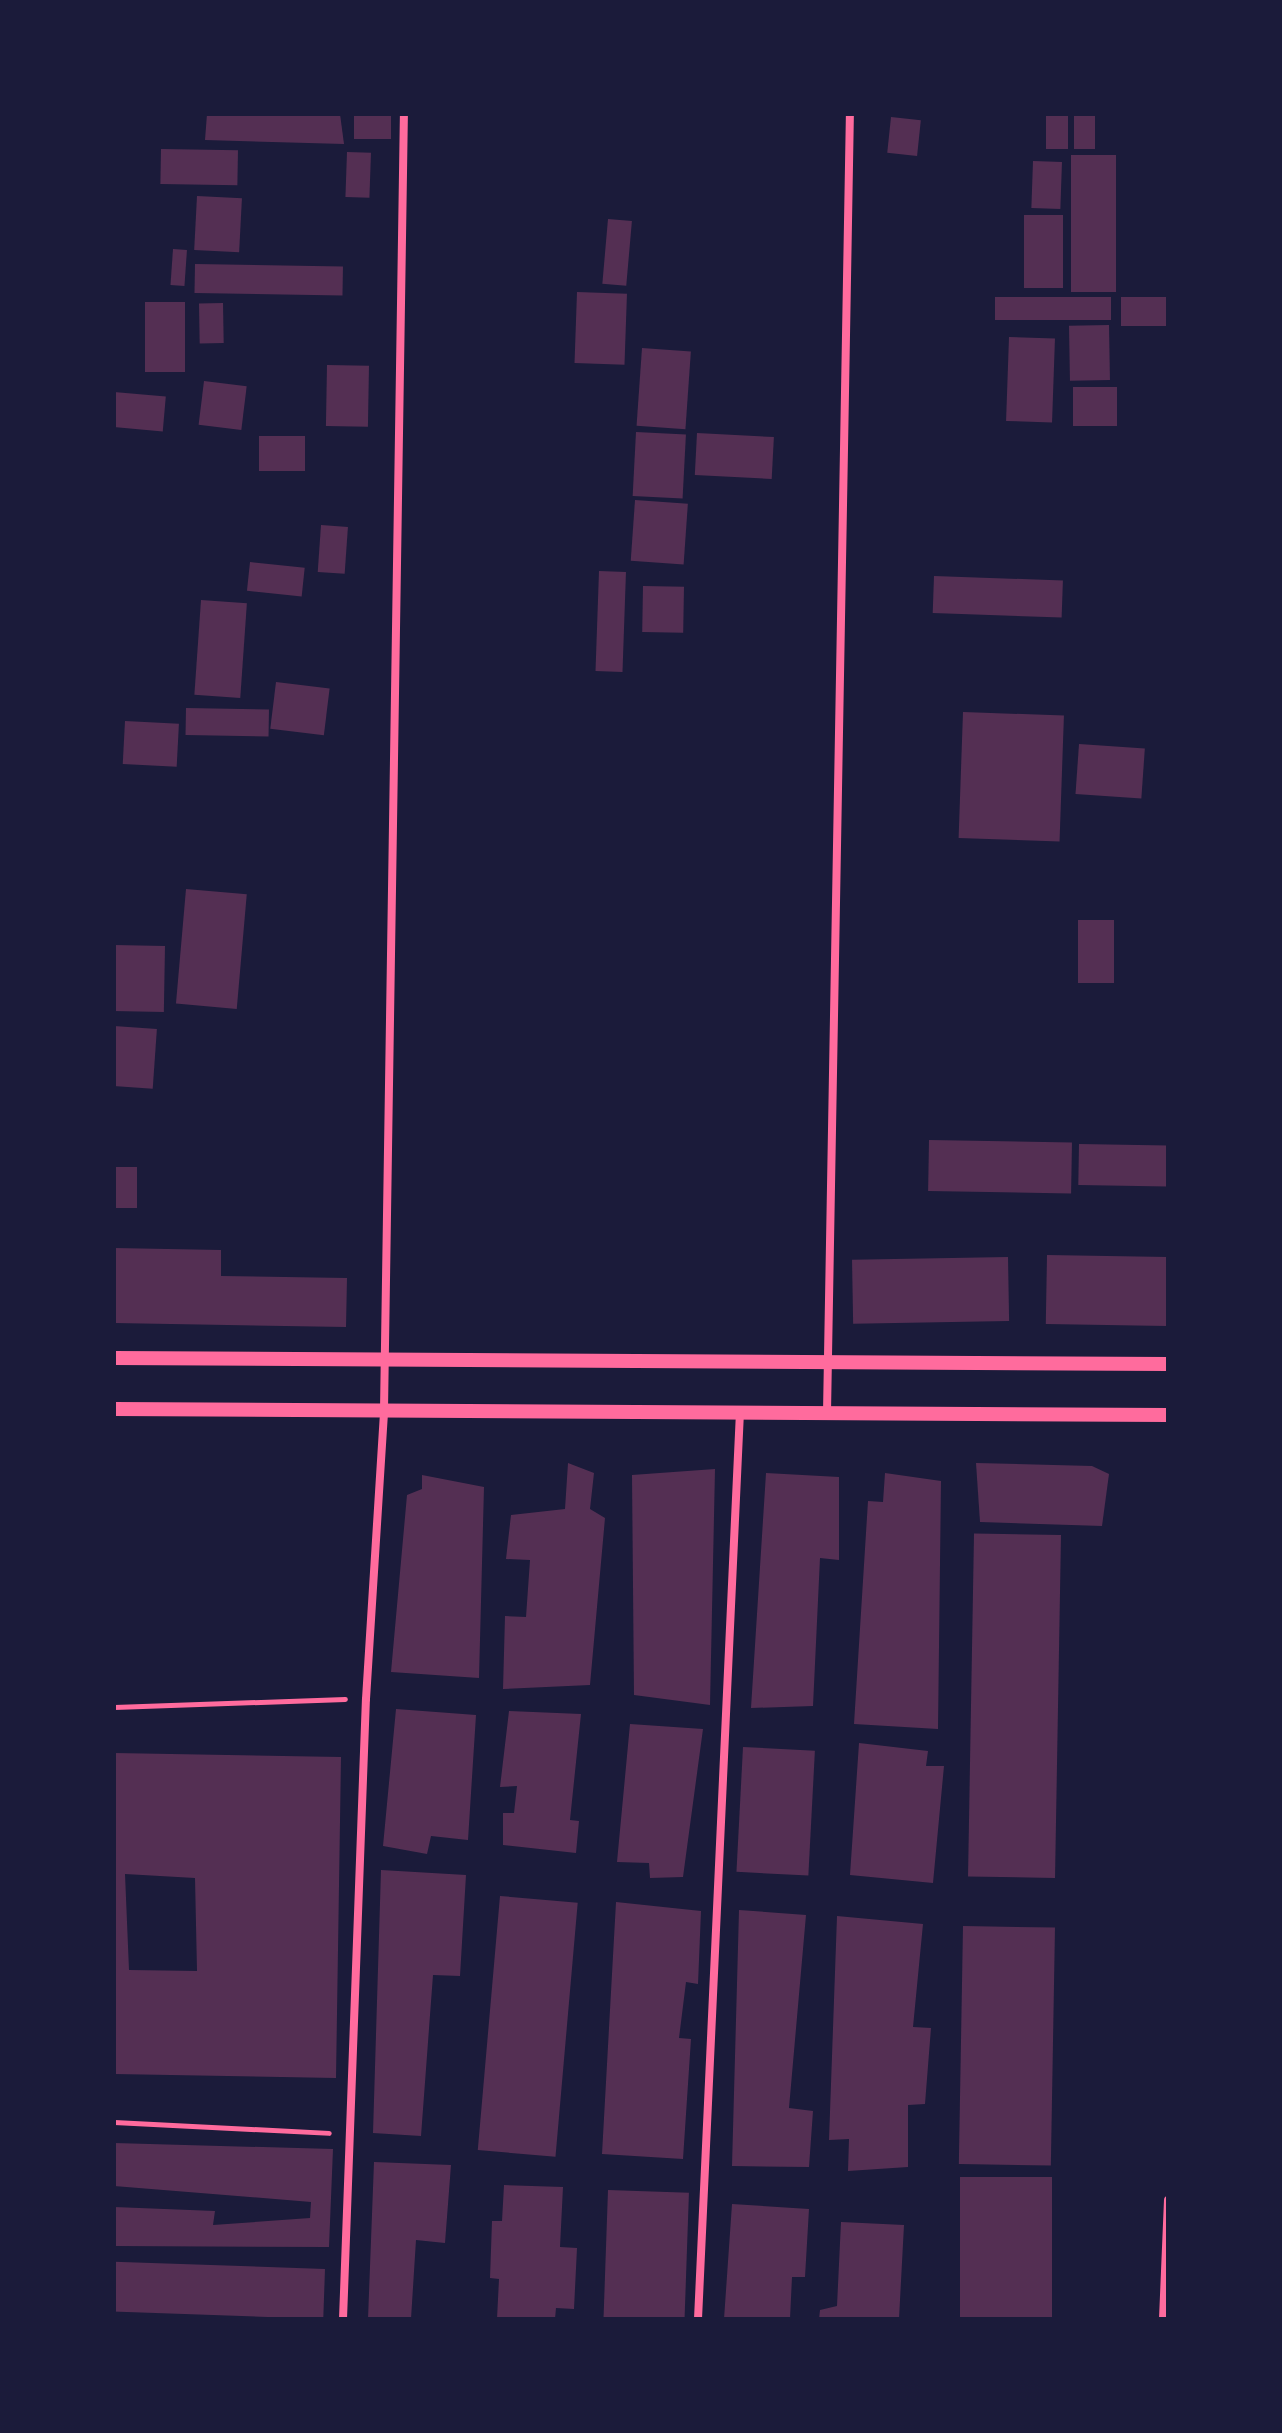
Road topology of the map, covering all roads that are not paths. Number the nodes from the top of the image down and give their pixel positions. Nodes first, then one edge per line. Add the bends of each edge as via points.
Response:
1 (404, 114) edge
2 (850, 114) edge
3 (114, 1358) edge
4 (383, 1359) junction
5 (829, 1364) junction
6 (1168, 1364) edge
7 (114, 1409) edge
8 (384, 1410) junction
9 (740, 1412) junction
10 (827, 1413) junction
11 (1168, 1415) edge
12 (1168, 2200) edge
13 (343, 2319) edge
14 (698, 2319) edge
15 (1163, 2319) edge

1 - 4 street
2 - 5 street
3 - 4 street
4 - 5 street
4 - 8 street
5 - 6 street
5 - 10 street
7 - 8 street
8 - 9 street
8 - 13 street via 366,1699
9 - 10 street
9 - 14 street
10 - 11 street
12 - 15 street

